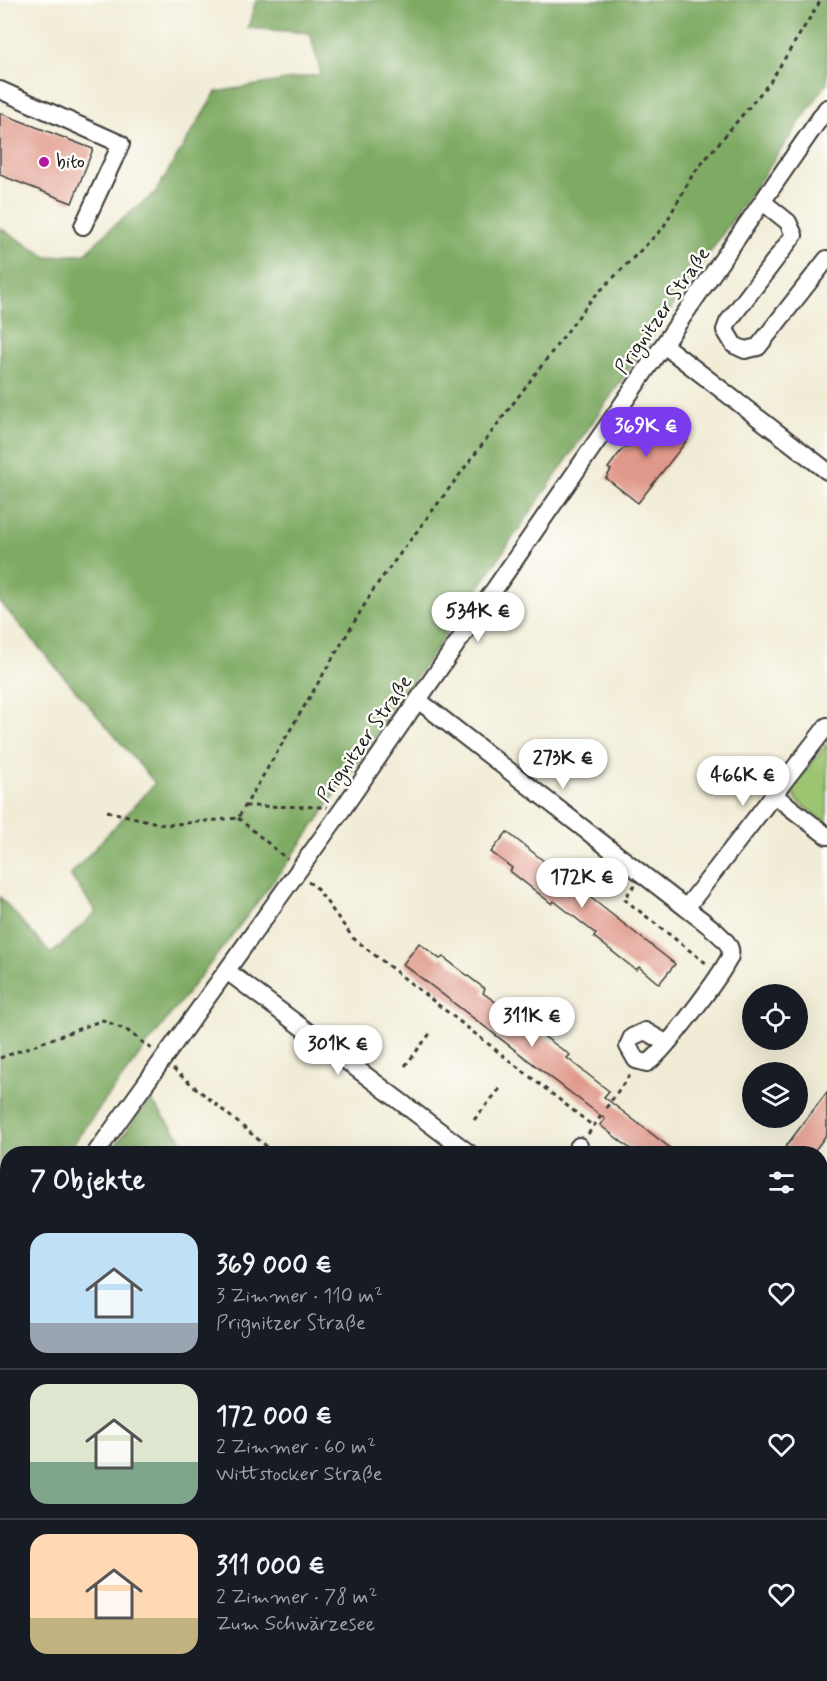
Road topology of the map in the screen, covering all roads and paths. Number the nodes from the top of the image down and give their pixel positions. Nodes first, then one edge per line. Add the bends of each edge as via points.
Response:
1 (821, 0) edge
2 (0, 90) edge
3 (827, 108) edge
4 (763, 202) junction
5 (83, 226) dead end
6 (827, 259) edge
7 (665, 346) junction
8 (827, 471) edge
9 (417, 700) junction
10 (827, 726) edge
11 (774, 795) junction
12 (245, 806) junction
13 (344, 807) junction
14 (106, 812) dead end
15 (238, 818) junction
16 (826, 833) edge
17 (298, 872) junction
18 (624, 899) dead end
19 (687, 908) junction
20 (227, 971) junction
21 (720, 974) junction
22 (432, 1031) dead end
23 (666, 1043) junction
24 (639, 1062) junction
25 (405, 1066) dead end
26 (502, 1086) dead end
27 (606, 1108) dead end
28 (601, 1116) dead end
29 (474, 1120) dead end
30 (593, 1126) junction
31 (101, 1146) edge
32 (459, 1146) edge
33 (579, 1146) edge

1 - 12 path via 770,82 693,174 663,228 591,300 375,587
2 - 5 street via 121,144
3 - 4 street, Prignitzer Straße
4 - 6 street via 788,222 794,235 728,321 725,330 734,345 745,350 758,347
4 - 7 street, Prignitzer Straße
7 - 8 street
7 - 9 street, Prignitzer Straße
9 - 13 street, Prignitzer Straße
9 - 19 street
10 - 11 street
11 - 16 street
11 - 19 street
12 - 13 path
12 - 15 path
13 - 17 street, Prignitzer Straße
14 - 15 path via 165,825
15 - 17 path
17 - 20 street, Prignitzer Straße
17 - 30 path via 315,886 353,938
18 - 21 path
19 - 21 street via 728,946 729,960
20 - 31 street, Prignitzer Straße
20 - 32 street
21 - 23 street
22 - 25 path
23 - 24 street via 652,1061
23 - 24 street via 649,1031 636,1033 628,1046
24 - 27 path
26 - 29 path
28 - 30 path
30 - 33 path

